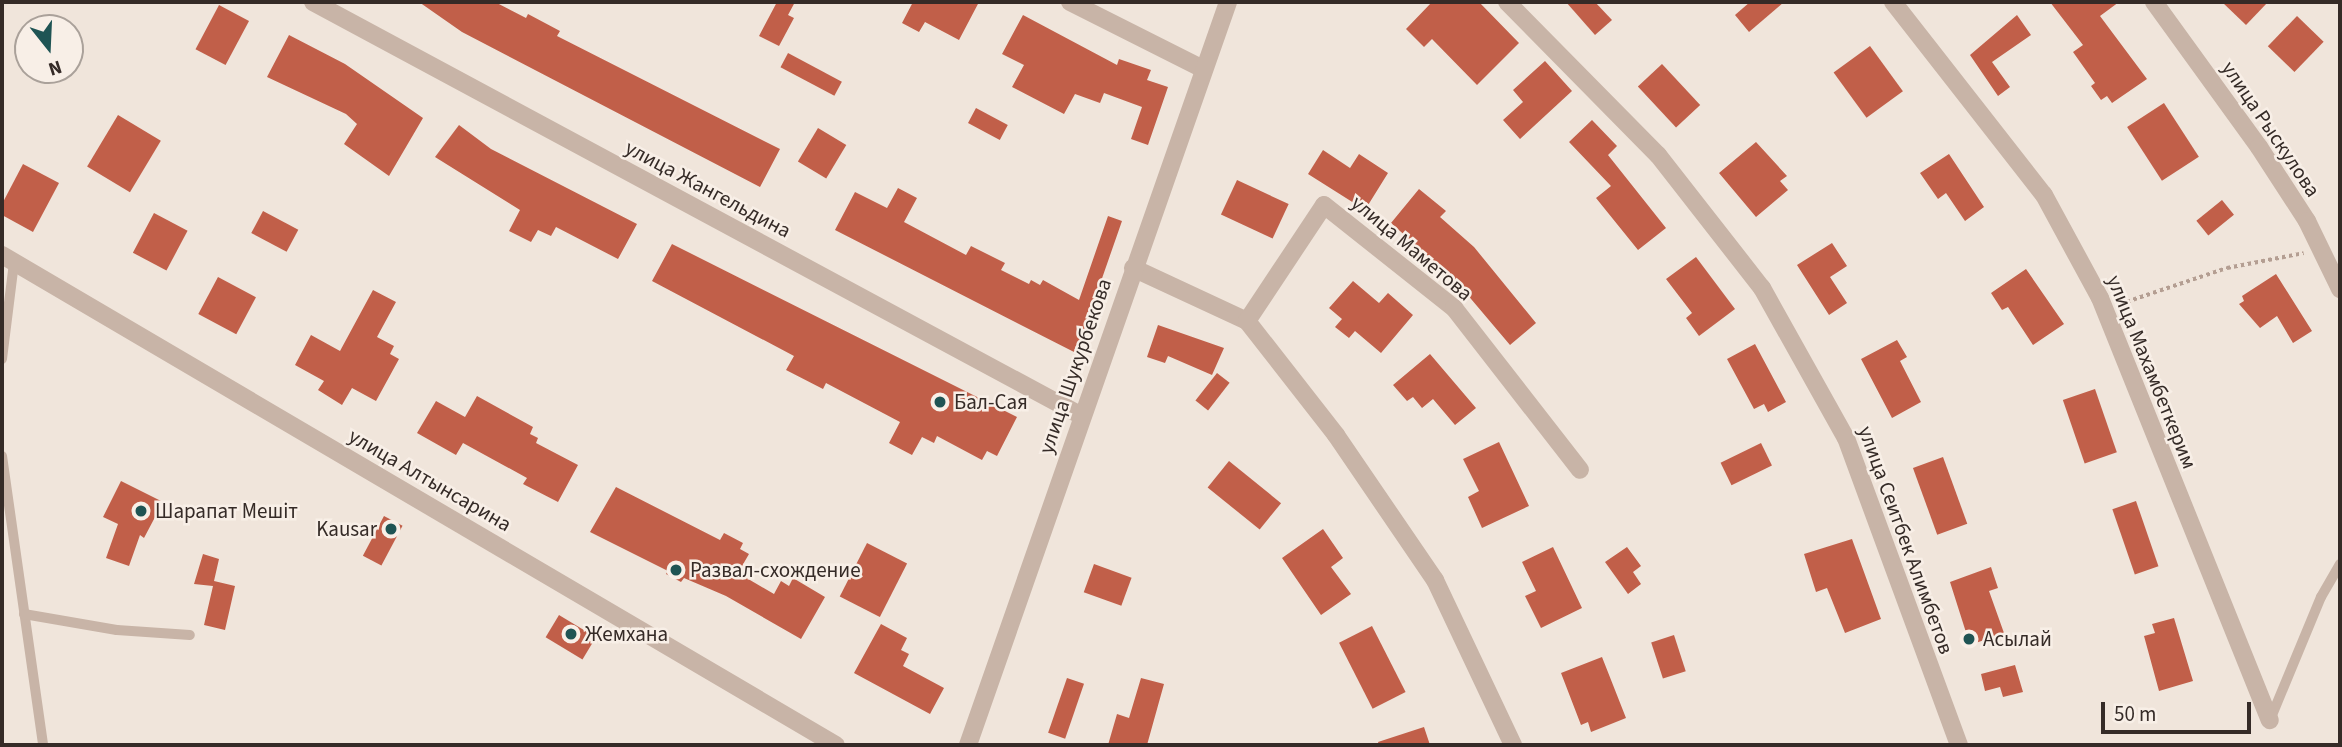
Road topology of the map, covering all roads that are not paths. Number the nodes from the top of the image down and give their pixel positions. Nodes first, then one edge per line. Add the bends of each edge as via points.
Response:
1 (313, 2) edge
2 (1070, 2) edge
3 (1228, 2) edge
4 (1507, 2) edge
5 (1893, 2) edge
6 (2154, 2) edge
7 (1203, 69) junction
8 (8, 258) edge
9 (1133, 268) junction
10 (2340, 289) edge
11 (1248, 321) junction
12 (2, 359) edge
13 (1082, 416) junction
14 (2, 456) edge
15 (1580, 470) dead end
16 (2340, 564) edge
17 (24, 614) junction
18 (190, 635) dead end
19 (2270, 720) joint
20 (43, 745) edge
21 (836, 745) edge
22 (968, 745) edge
23 (1513, 745) edge
24 (1959, 745) edge

1 - 13 street, улица Жангельдина
2 - 7 street
3 - 7 street, улица Шукурбекова
4 - 24 street, улица Сеитбек Алимбетов via 1658,155 1762,288 1846,438
5 - 19 street, улица Махамбеткерим via 2044,195 2105,310
6 - 10 street, улица Рыскулова via 2259,147
7 - 9 street, улица Шукурбекова
8 - 12 lane
8 - 21 street, улица Алтынсарина
9 - 11 street
9 - 13 street, улица Шукурбекова
11 - 15 street, улица Маметова via 1324,205 1454,308
11 - 23 street via 1336,435 1435,580
13 - 22 street, улица Шукурбекова
14 - 17 lane
16 - 19 lane via 2320,597
17 - 18 lane via 117,630
17 - 20 lane

